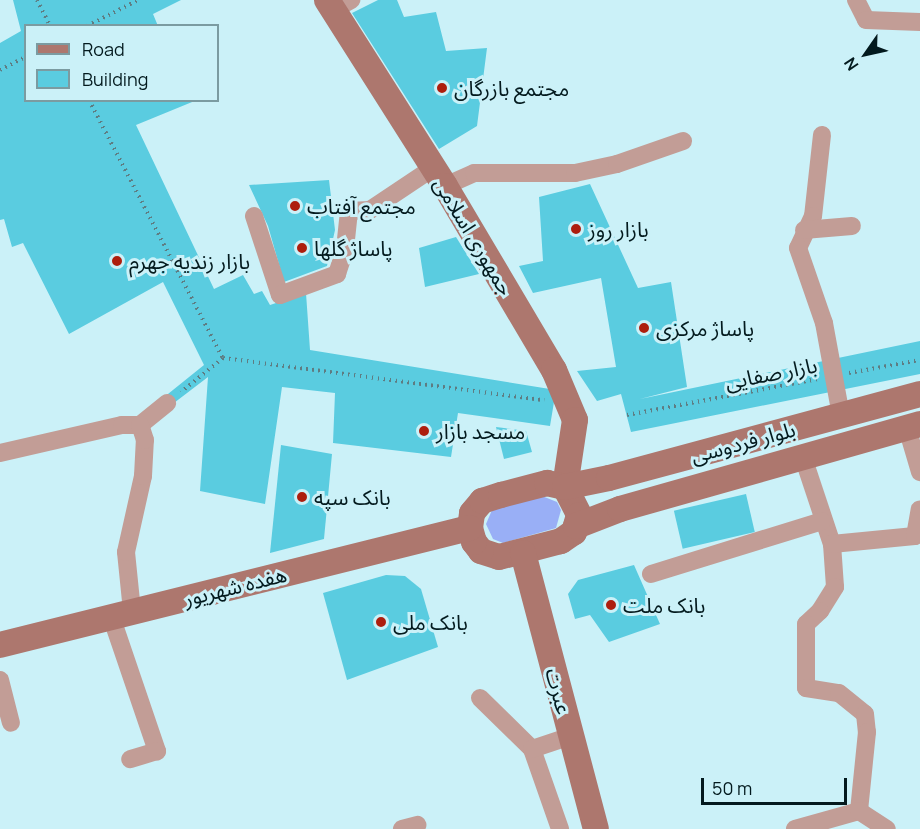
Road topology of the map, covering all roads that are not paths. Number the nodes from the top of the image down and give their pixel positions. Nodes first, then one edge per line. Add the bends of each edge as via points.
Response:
1 (856, 0) edge
2 (337, 3) edge
3 (920, 22) edge
4 (822, 135) dead end
5 (683, 141) dead end
6 (439, 177) junction
7 (254, 216) dead end
8 (852, 226) dead end
9 (804, 230) junction
10 (920, 394) edge
11 (167, 403) road end
12 (841, 416) junction
13 (140, 424) junction
14 (913, 426) edge
15 (0, 453) edge
16 (803, 457) junction
17 (920, 472) edge
18 (565, 487) junction
19 (920, 508) edge
20 (822, 521) junction
21 (576, 526) junction
22 (470, 528) junction
23 (832, 544) junction
24 (523, 553) junction
25 (651, 574) dead end
26 (121, 614) junction
27 (0, 645) edge
28 (0, 680) edge
29 (480, 698) dead end
30 (11, 723) dead end
31 (572, 736) junction
32 (532, 750) junction
33 (130, 759) dead end
34 (859, 811) junction
35 (560, 829) edge
36 (596, 829) edge
37 (795, 829) edge
38 (887, 829) edge

1 - 3 street via 866,21
2 - 6 main road, جمهوری اسلامی
4 - 9 street via 813,216
5 - 6 street via 617,164 575,173
6 - 7 street via 370,210 349,211 345,249 337,274 280,295
6 - 18 main road, جمهوری اسلامی via 554,370 575,420
8 - 9 street
9 - 12 street via 798,248 824,323
10 - 12 main road, بلوار فردوسی
11 - 13 street
12 - 18 main road, بلوار فردوسی
13 - 15 street
13 - 26 street via 145,441 143,476 126,552
14 - 16 main road, بلوار فردوسی
14 - 17 street
16 - 20 street
16 - 21 main road, بلوار فردوسی via 620,508
18 - 21 main road via 579,515
18 - 22 main road via 547,483 482,501 472,513
19 - 23 street via 915,536
20 - 23 street
20 - 25 street
21 - 24 main road via 561,541
22 - 24 main road via 481,551 499,557
22 - 26 main road, هفده شهریور
23 - 34 street via 835,587 806,624 806,688 839,693 865,714 867,732
24 - 31 main road, عبرت
26 - 27 main road, هفده شهریور
26 - 33 street via 157,751
28 - 30 street
29 - 32 street
31 - 32 street
31 - 36 main road, عبرت
32 - 35 street
34 - 37 street
34 - 38 street

